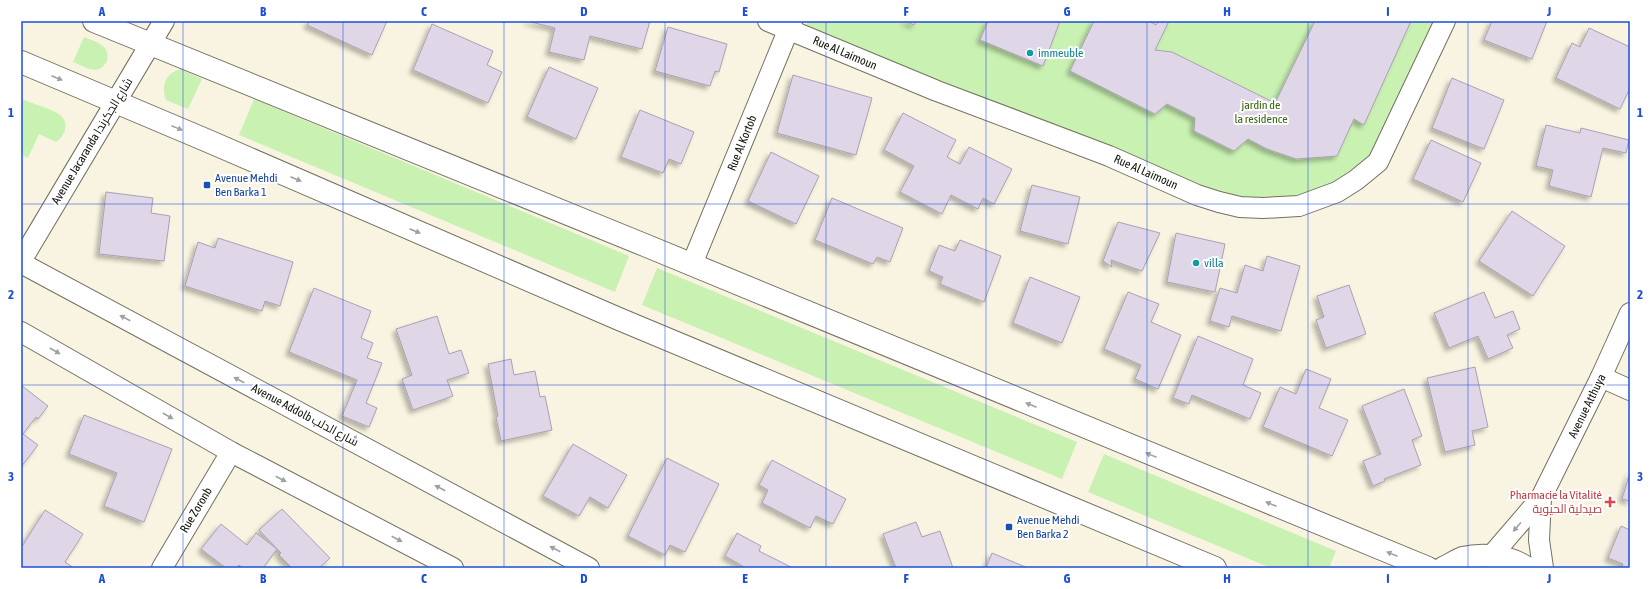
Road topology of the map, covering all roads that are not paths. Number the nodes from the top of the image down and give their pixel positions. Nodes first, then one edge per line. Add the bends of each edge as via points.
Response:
1 (94, 21) edge
2 (164, 21) edge
3 (768, 21) edge
4 (1445, 21) edge
5 (790, 25) edge
6 (150, 44) junction
7 (21, 62) edge
8 (115, 103) junction
9 (21, 262) edge
10 (692, 264) junction
11 (1630, 313) edge
12 (21, 332) edge
13 (1601, 377) junction
14 (1630, 390) edge
15 (231, 452) junction
16 (1541, 498) junction
17 (1492, 555) junction
18 (162, 568) edge
19 (453, 568) edge
20 (589, 568) edge
21 (1214, 568) edge
22 (1428, 568) edge
23 (1443, 568) edge
24 (1527, 568) edge
25 (1543, 568) edge

1 - 6 main road
2 - 6 street, Avenue Jacaranda شارع الجكرندا
3 - 5 street, Rue Al Laimoun
4 - 5 street, Rue Al Laimoun via 1378,162 1336,192 1299,206 1263,208 1240,207 1197,194 1109,156 937,91
5 - 10 street, Rue Al Kortob
6 - 8 street, Avenue Jacaranda شارع الجكرندا
6 - 10 main road
7 -> 8 main road
8 - 9 street, Avenue Jacaranda شارع الجكرندا
8 -> 21 main road via 626,322
20 -> 9 street, Avenue Addolb شارع الدلب
22 -> 10 main road
11 - 13 street, Avenue Atthuya
12 -> 15 street
13 - 14 street
13 - 16 street, Avenue Atthuya
15 - 18 street, Rue Zoronb
15 -> 19 street
16 -> 17 street, Avenue Atthuya
16 - 25 street, Avenue Atthuya via 1539,540
17 - 23 main road via 1463,558
17 - 24 main road

